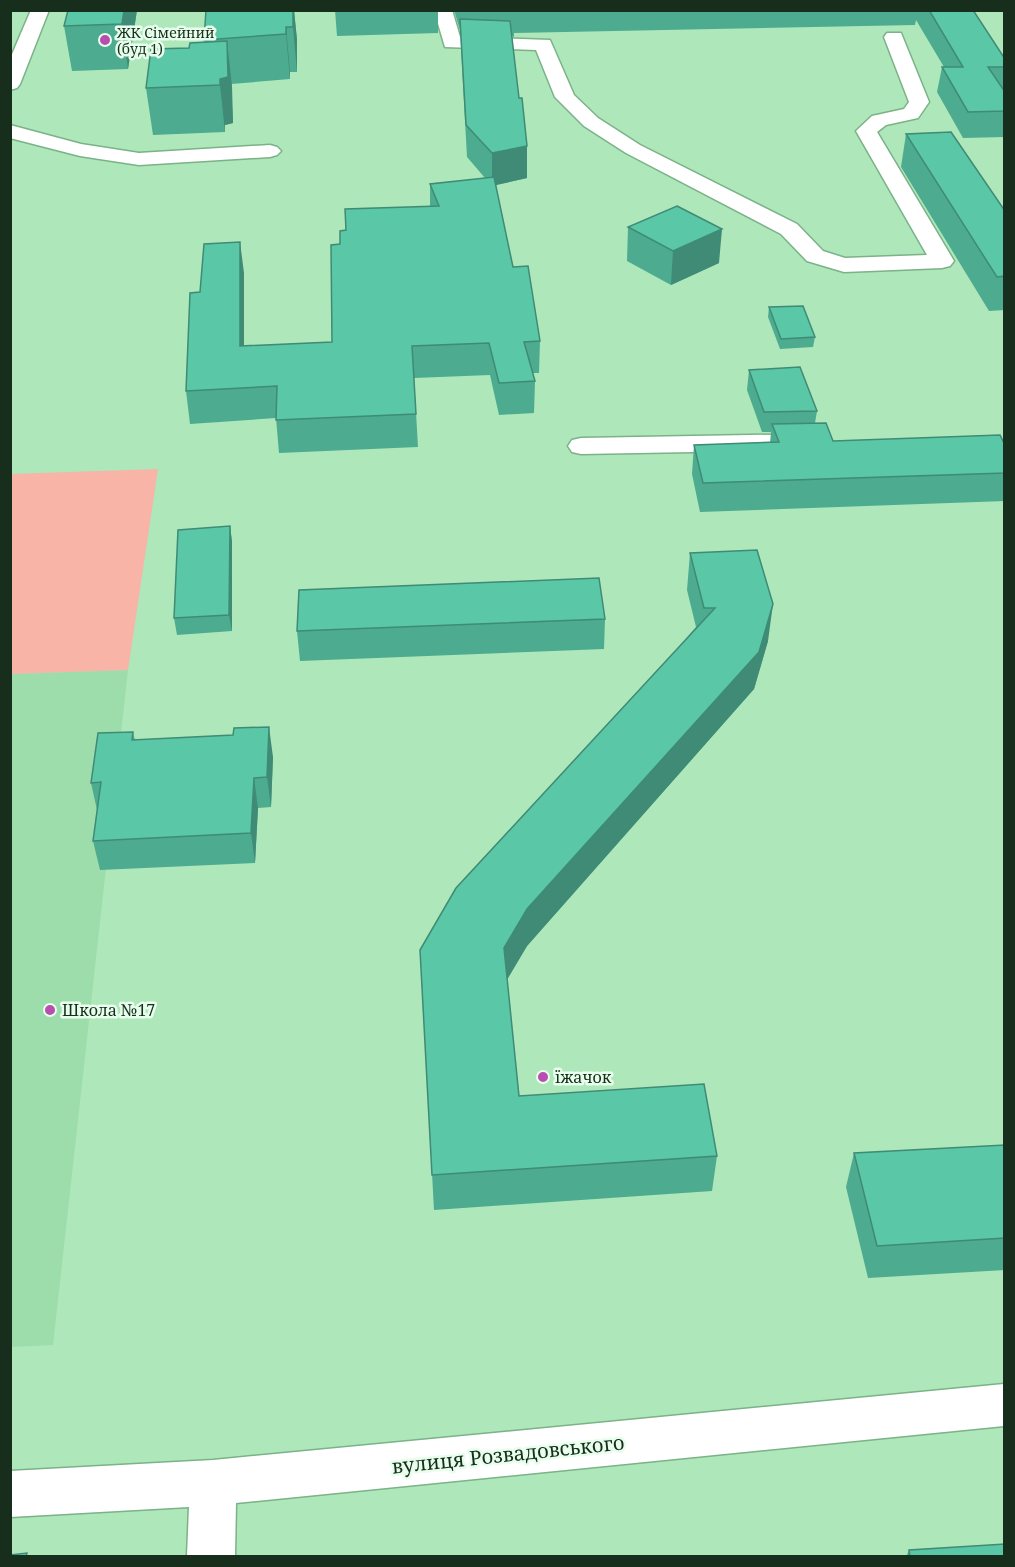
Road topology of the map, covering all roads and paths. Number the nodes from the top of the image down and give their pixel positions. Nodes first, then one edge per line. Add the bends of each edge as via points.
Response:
1 (40, 10) edge
2 (444, 10) edge
3 (894, 37) dead end
4 (10, 84) edge
5 (10, 131) edge
6 (270, 151) dead end
7 (840, 441) edge
8 (581, 446) dead end
9 (1005, 1405) edge
10 (213, 1483) junction
11 (10, 1494) edge
12 (211, 1557) edge

1 - 4 street
2 - 3 street via 452,44 543,44 566,97 591,122 633,149 789,229 815,256 844,265 942,261 866,131 879,120 911,114 919,102
5 - 6 street via 80,150 139,159
7 - 8 street
9 - 10 street, вулиця Розвадовського
10 - 11 street, вулиця Розвадовського
10 - 12 street

